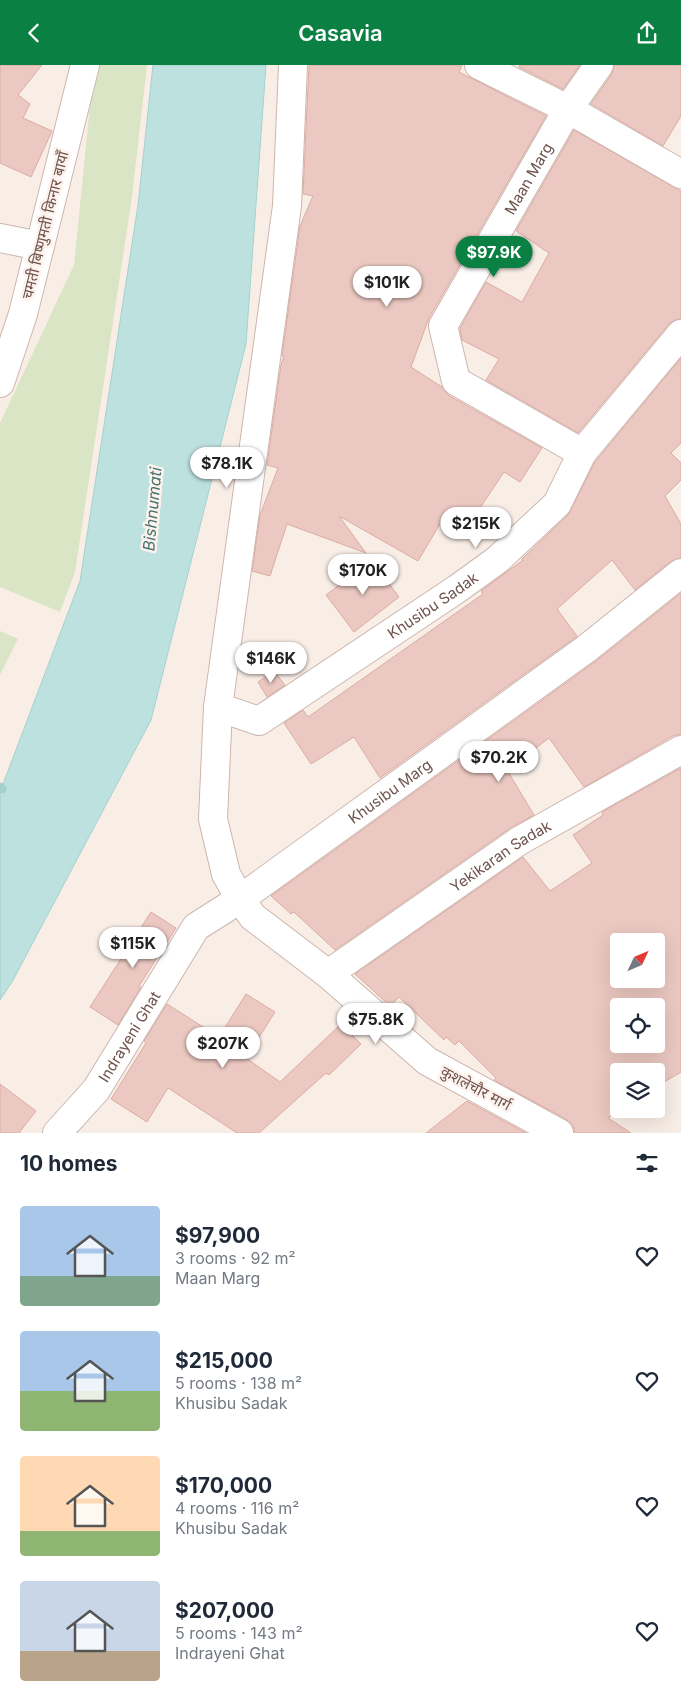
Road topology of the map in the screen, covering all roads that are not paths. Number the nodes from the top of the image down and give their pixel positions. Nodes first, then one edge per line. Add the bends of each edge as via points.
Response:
1 (85, 65) edge
2 (293, 65) edge
3 (479, 65) edge
4 (599, 65) edge
5 (568, 109) junction
6 (681, 174) edge
7 (0, 238) edge
8 (40, 247) junction
9 (681, 334) edge
10 (0, 383) edge
11 (582, 453) junction
12 (681, 573) edge
13 (218, 707) junction
14 (681, 750) edge
15 (240, 899) junction
16 (328, 974) junction
17 (58, 1133) edge
18 (559, 1133) edge

1 - 8 street, चमती बिष्णुमती किनार बायाँ
2 - 13 street, कुशलेचौर मार्ग via 287,207
3 - 5 street
4 - 5 street, Maan Marg
5 - 6 street
5 - 11 street, Maan Marg via 443,326 456,381
7 - 8 street
8 - 10 street, चमती बिष्णुमती किनार बायाँ via 23,314
9 - 11 street, Khusibu Sadak
11 - 13 street, Khusibu Sadak via 557,504 497,560 458,589 260,721
12 - 15 street, Khusibu Marg via 586,649
13 - 15 street, कुशलेचौर मार्ग via 213,819 226,873
14 - 16 street, Yekikaran Sadak via 519,841
15 - 16 street, कुशलेचौर मार्ग via 253,917
15 - 17 street, Indrayeni Ghat via 196,927 96,1089
16 - 18 street, कुशलेचौर मार्ग via 427,1061

